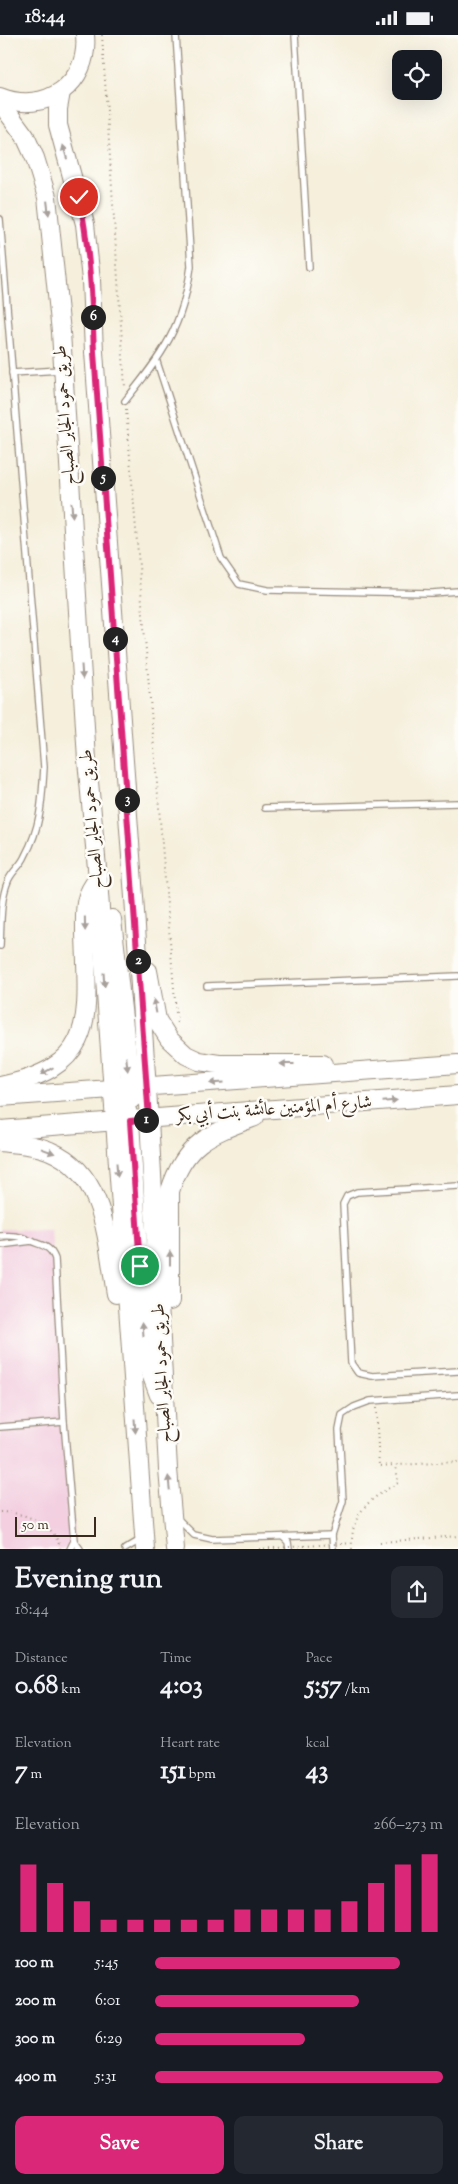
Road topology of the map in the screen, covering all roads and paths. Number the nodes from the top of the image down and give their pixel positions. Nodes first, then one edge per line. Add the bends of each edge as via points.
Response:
1 (85, 35) edge
2 (102, 35) edge
3 (176, 35) edge
4 (295, 35) edge
5 (61, 92) junction
6 (0, 97) edge
7 (0, 102) edge
8 (0, 219) edge
9 (310, 267) dead end
10 (157, 362) junction
11 (63, 370) junction
12 (12, 373) junction
13 (126, 401) junction
14 (458, 591) edge
15 (458, 803) edge
16 (265, 808) dead end
17 (98, 879) junction
18 (134, 897) junction
19 (0, 946) edge
20 (458, 976) edge
21 (207, 986) dead end
22 (179, 1050) junction
23 (458, 1064) edge
24 (406, 1069) junction
25 (0, 1086) edge
26 (138, 1088) junction
27 (111, 1090) junction
28 (458, 1095) edge
29 (0, 1097) edge
30 (272, 1111) junction
31 (149, 1119) junction
32 (122, 1121) junction
33 (0, 1130) edge
34 (0, 1142) edge
35 (458, 1186) edge
36 (0, 1235) edge
37 (32, 1241) junction
38 (0, 1245) edge
39 (161, 1340) junction
40 (458, 1371) edge
41 (132, 1377) junction
42 (458, 1395) edge
43 (375, 1400) junction
44 (164, 1409) junction
45 (64, 1422) junction
46 (0, 1427) edge
47 (458, 1462) edge
48 (396, 1465) junction
49 (0, 1512) edge
50 (172, 1513) junction
51 (332, 1535) junction
52 (458, 1536) edge
53 (283, 1537) junction
54 (74, 1541) junction
55 (380, 1542) dead end
56 (352, 1543) junction
57 (144, 1544) edge
58 (335, 1547) edge
59 (60, 1549) edge
60 (70, 1549) edge
61 (80, 1549) edge
62 (125, 1549) edge
63 (175, 1549) edge
64 (259, 1549) edge
65 (289, 1549) edge
66 (352, 1549) edge

1 - 5 main road via 81,68
2 - 13 path
3 - 10 lane via 191,266 188,292 180,317
4 - 9 lane
5 - 6 main road via 29,103
18 -> 5 main road, طريق حمود الجابر الصباح via 91,280 85,224 58,125
7 -> 11 main road, طريق حمود الجابر الصباح via 25,136 47,197
8 - 12 lane
10 - 13 lane
10 - 14 lane via 220,559 239,584 267,590
11 - 12 lane
11 -> 17 main road, طريق حمود الجابر الصباح via 87,760
12 - 19 lane via 44,767 36,837 21,865 7,881
13 - 22 path
15 - 16 lane
17 -> 25 main road via 86,898 87,1013 81,1033 71,1053 55,1066 40,1075
17 -> 26 main road via 110,904
17 -> 27 main road, طريق حمود الجابر الصباح
22 -> 18 main road via 158,1020
18 - 26 main road, طريق حمود الجابر الصباح
20 - 21 lane
24 -> 22 main road via 355,1064 219,1064 199,1061
23 - 24 main road, شارع أم المؤمنين عائشة بنت أبي بكر
24 -> 26 main road, شارع أم المؤمنين عائشة بنت أبي بكر
26 - 27 main road, شارع أم المؤمنين عائشة بنت أبي بكر
26 - 31 main road via 136,1108
27 - 29 main road, شارع أم المؤمنين عائشة بنت أبي بكر
27 - 32 main road via 122,1099 128,1110
30 -> 28 main road, شارع أم المؤمنين عائشة بنت أبي بكر
30 - 31 main road, شارع أم المؤمنين عائشة بنت أبي بكر
39 -> 30 main road via 169,1319 170,1191 175,1173 196,1144 224,1129
31 - 32 main road, شارع أم المؤمنين عائشة بنت أبي بكر
31 - 39 main road, طريق حمود الجابر الصباح
32 - 33 main road, شارع أم المؤمنين عائشة بنت أبي بكر
32 -> 41 main road, طريق حمود الجابر الصباح
44 -> 32 main road via 147,1363
34 -> 41 main road via 49,1150 70,1163 88,1182 101,1214
35 - 40 lane via 357,1192 347,1197 343,1204 351,1363 358,1373 372,1376
36 - 37 lane via 22,1236
37 - 38 lane
37 - 45 lane via 45,1245 55,1259
39 - 44 main road, طريق حمود الجابر الصباح
41 -> 57 main road, طريق حمود الجابر الصباح
42 - 43 lane
43 - 48 path via 379,1466
43 - 51 lane via 342,1415 339,1429 343,1501
50 -> 44 main road, طريق حمود الجابر الصباح
45 - 46 lane
45 - 54 lane
47 - 48 path
48 - 56 path via 398,1483 365,1505 353,1530
49 - 59 path via 21,1513 43,1525 59,1541
50 - 53 lane via 194,1535 212,1539
50 - 63 main road, طريق حمود الجابر الصباح
51 - 53 lane
51 - 58 lane
52 - 55 path
53 - 65 lane
54 - 60 lane
54 - 61 lane
56 - 58 path
56 - 66 path
57 - 62 lane
58 - 64 path, bridge

